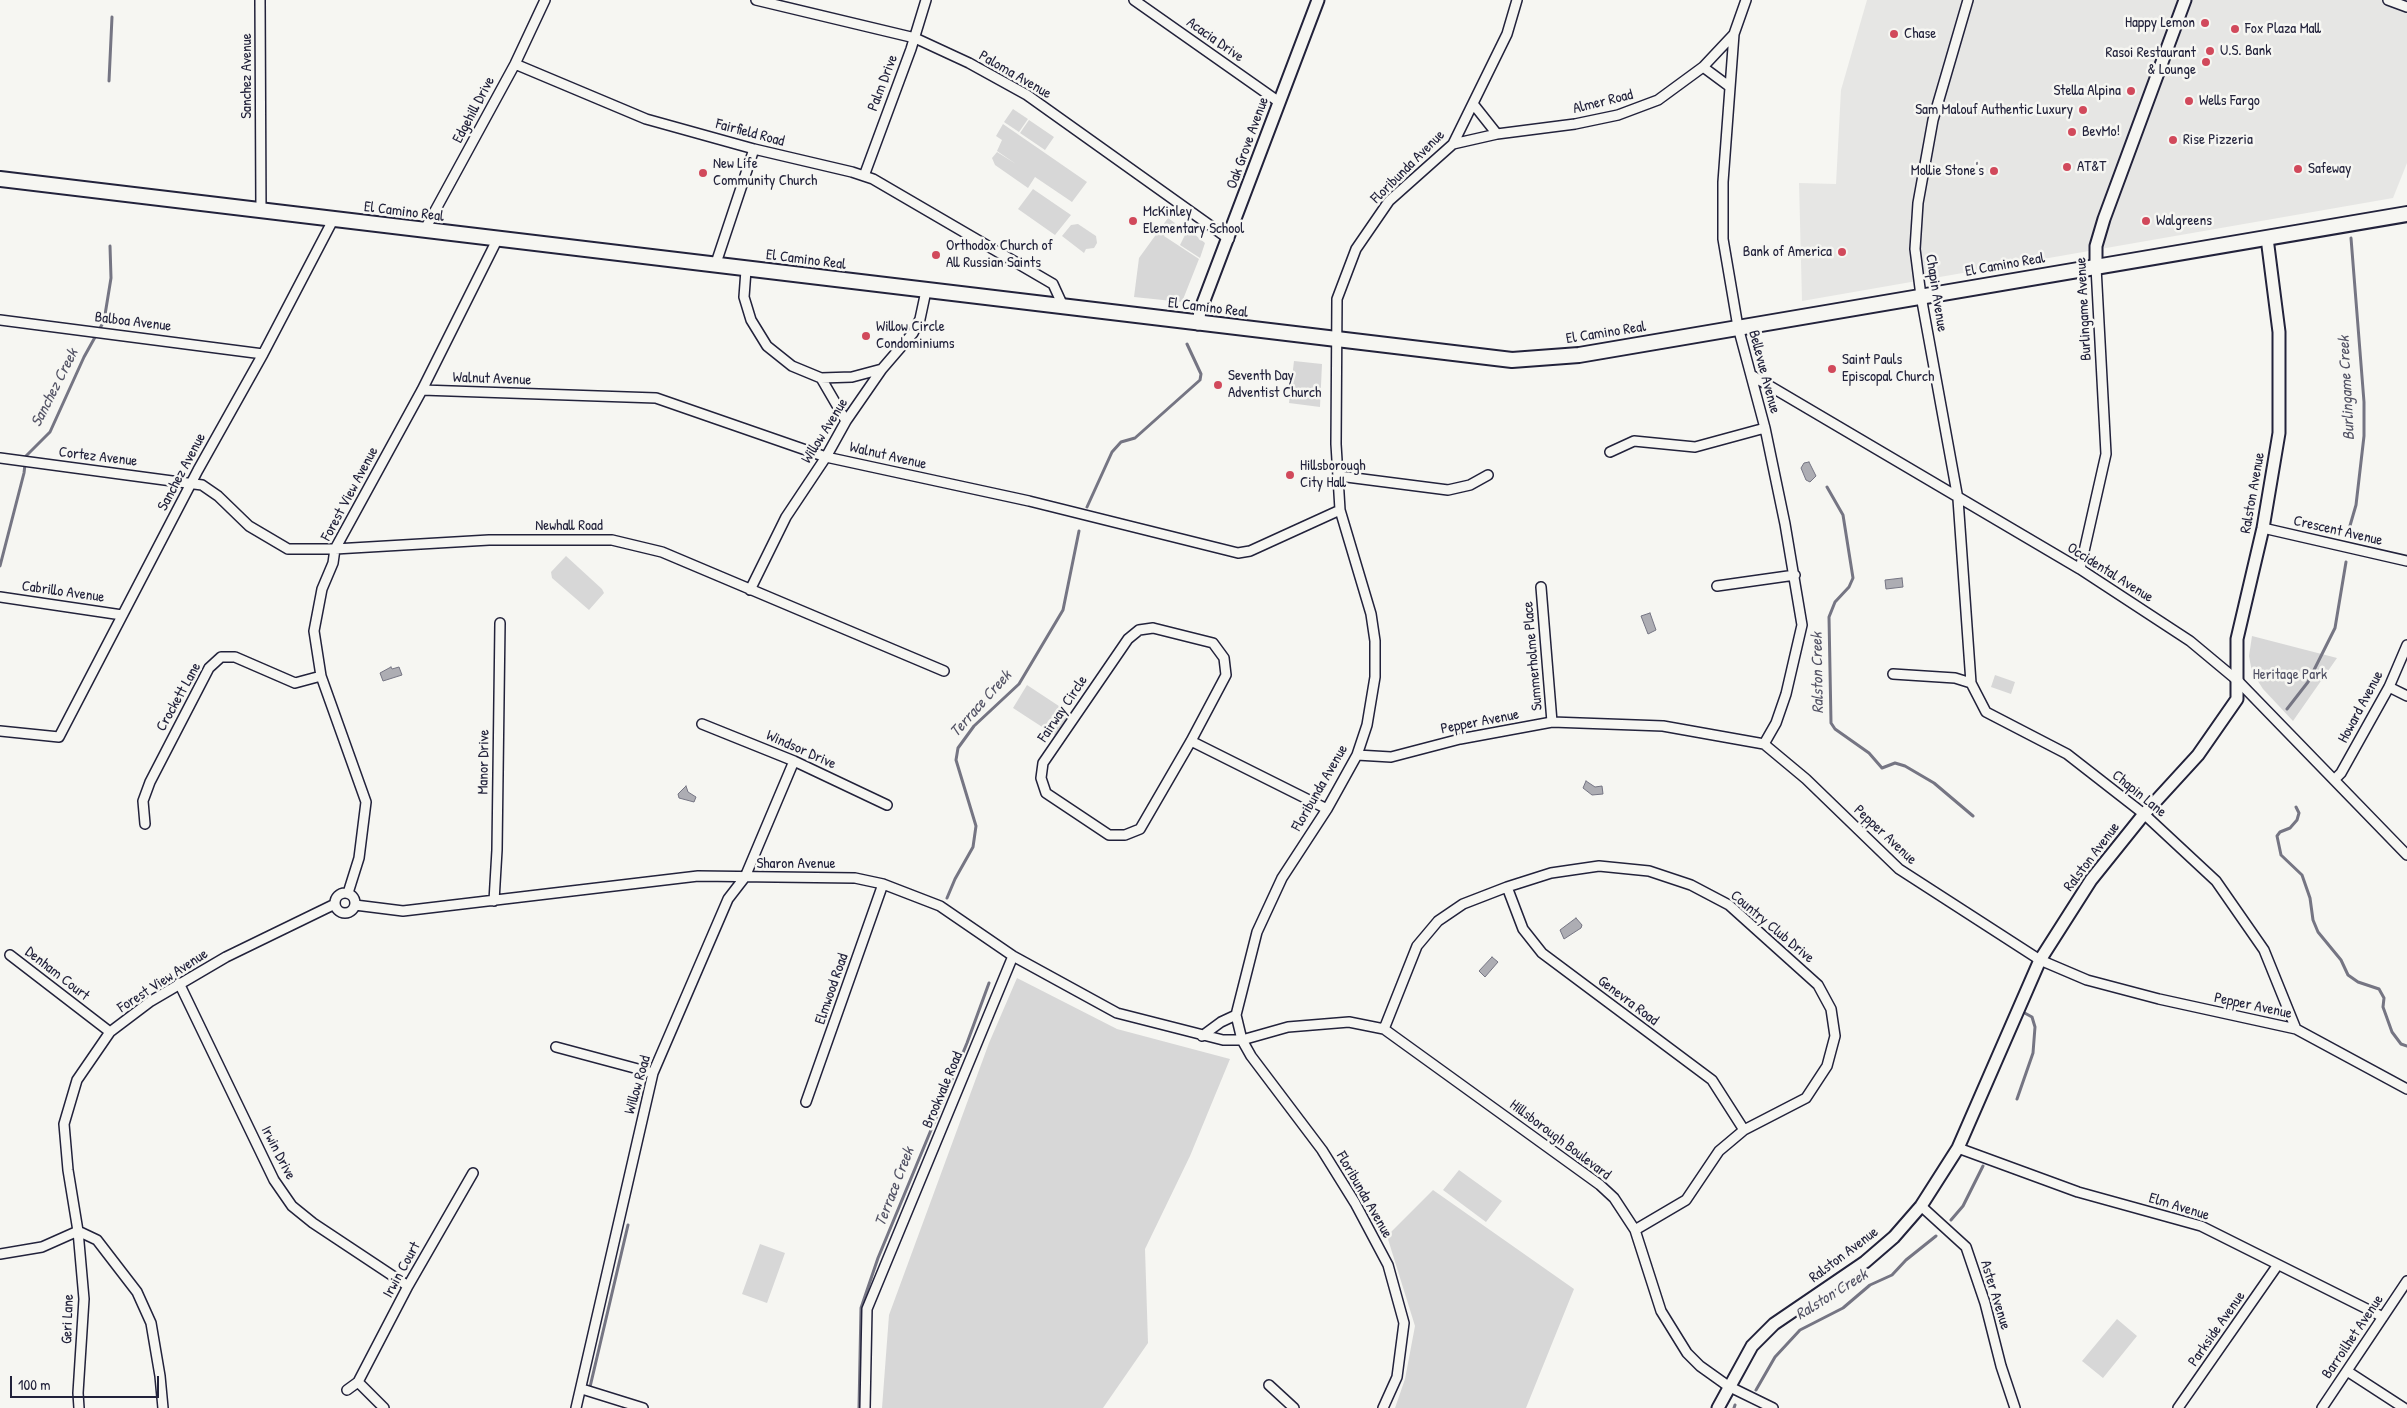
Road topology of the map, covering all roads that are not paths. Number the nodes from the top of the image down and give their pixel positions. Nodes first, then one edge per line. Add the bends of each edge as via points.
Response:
1 (260, 0) edge
2 (545, 0) edge
3 (756, 0) edge
4 (926, 0) edge
5 (1134, 0) edge
6 (1318, 0) edge
7 (1516, 0) edge
8 (1746, 0) edge
9 (1968, 0) edge
10 (2185, 0) edge
11 (2388, 0) edge
12 (2407, 7) edge
13 (1734, 34) junction
14 (915, 38) junction
15 (515, 64) junction
16 (1703, 67) junction
17 (1730, 87) junction
18 (1279, 102) junction
19 (1474, 105) junction
20 (1497, 134) junction
21 (1453, 144) junction
22 (754, 149) junction
23 (864, 176) junction
24 (0, 179) edge
25 (261, 212) junction
26 (2407, 214) edge
27 (333, 220) junction
28 (424, 231) junction
29 (2267, 238) junction
30 (1229, 239) junction
31 (497, 240) junction
32 (715, 266) junction
33 (2096, 267) junction
34 (746, 270) junction
35 (926, 291) junction
36 (1921, 296) junction
37 (1064, 308) junction
38 (0, 320) edge
39 (1198, 324) junction
40 (1738, 327) junction
41 (1335, 340) junction
42 (263, 354) junction
43 (882, 369) junction
44 (1751, 375) junction
45 (821, 378) junction
46 (422, 390) junction
47 (846, 420) junction
48 (1765, 428) junction
49 (1610, 452) dead end
50 (826, 456) junction
51 (0, 458) edge
52 (1488, 475) dead end
53 (1339, 476) junction
54 (192, 482) junction
55 (1958, 499) junction
56 (1340, 510) junction
57 (2262, 528) junction
58 (335, 549) junction
59 (2407, 561) edge
60 (2080, 569) junction
61 (1795, 575) junction
62 (1717, 586) dead end
63 (1541, 587) dead end
64 (750, 590) junction
65 (0, 597) edge
66 (122, 615) junction
67 (500, 623) dead end
68 (2407, 645) edge
69 (944, 671) dead end
70 (1893, 674) dead end
71 (321, 676) junction
72 (2238, 681) junction
73 (1971, 683) junction
74 (2389, 686) junction
75 (2407, 696) edge
76 (1552, 722) junction
77 (702, 724) dead end
78 (0, 731) edge
79 (1191, 742) junction
80 (1764, 744) junction
81 (1357, 755) junction
82 (794, 761) junction
83 (2334, 780) junction
84 (887, 805) dead end
85 (1327, 809) junction
86 (2144, 814) junction
87 (145, 824) dead end
88 (2407, 855) edge
89 (745, 877) junction
90 (883, 884) junction
91 (1507, 887) junction
92 (348, 893) junction
93 (494, 900) junction
94 (335, 904) junction
95 (355, 905) junction
96 (10, 955) dead end
97 (1013, 956) junction
98 (2040, 960) junction
99 (179, 983) junction
100 (1236, 1015) junction
101 (1384, 1029) junction
102 (2296, 1029) junction
103 (110, 1032) junction
104 (1202, 1036) junction
105 (1242, 1040) junction
106 (556, 1047) dead end
107 (653, 1074) junction
108 (2407, 1089) edge
109 (806, 1102) dead end
110 (1744, 1130) junction
111 (1958, 1148) junction
112 (473, 1173) dead end
113 (1921, 1206) junction
114 (1635, 1230) junction
115 (78, 1231) junction
116 (0, 1254) edge
117 (2278, 1266) junction
118 (2407, 1281) edge
119 (408, 1286) junction
120 (2383, 1317) junction
121 (2347, 1371) junction
122 (358, 1382) junction
123 (1269, 1386) dead end
124 (1728, 1386) junction
125 (582, 1389) junction
126 (347, 1390) dead end
127 (79, 1408) edge
128 (163, 1408) edge
129 (384, 1408) edge
130 (576, 1408) edge
131 (643, 1408) edge
132 (865, 1408) edge
133 (1294, 1408) edge
134 (1383, 1408) edge
135 (1718, 1408) edge
136 (1773, 1408) edge
137 (2015, 1408) edge
138 (2178, 1408) edge
139 (2322, 1408) edge
140 (2404, 1408) edge

1 - 25 street, Sanchez Avenue
2 - 15 street, Edgehill Drive
3 - 14 street, Paloma Avenue
4 - 14 street, Palm Drive
5 - 18 street, Acacia Drive
6 - 18 street, Oak Grove Avenue
7 - 19 street, Floribunda Avenue via 1507,34
8 - 13 street, Bellevue Avenue
9 - 36 street, Chapin Avenue via 1934,120 1918,204 1915,250
10 - 33 street, Burlingame Avenue via 2104,219 2096,246
11 - 12 street
13 - 16 street, Almer Road
13 - 17 street, Bellevue Avenue
14 - 23 street, Palm Drive
14 - 30 street, Paloma Avenue via 970,63 1027,95
15 - 22 street, Fairfield Road via 646,119
15 - 28 street, Edgehill Drive
16 - 17 street
16 - 20 street, Almer Road via 1658,100 1618,115
17 - 40 street, Bellevue Avenue via 1723,182 1723,239
18 - 30 street, Oak Grove Avenue
19 - 20 street
19 - 21 street, Floribunda Avenue
20 - 21 street, Almer Road
21 - 41 street, Floribunda Avenue via 1389,201 1356,249 1337,299
22 - 23 street, Fairfield Road
22 - 32 street
23 - 37 street, Fairfield Road via 1053,284
24 - 25 main road, El Camino Real
25 - 27 main road, El Camino Real
26 - 29 main road, El Camino Real
27 - 28 main road, El Camino Real
27 - 42 street, Sanchez Avenue
28 - 31 main road, El Camino Real
29 - 33 main road, El Camino Real
29 - 57 street, Ralston Avenue via 2279,332 2279,433
30 - 39 street, Oak Grove Avenue via 1200,311
31 - 32 main road, El Camino Real
31 - 46 street, Forest View Avenue
32 - 34 main road, El Camino Real
33 - 36 main road, El Camino Real
33 - 60 street, Burlingame Avenue via 2106,454
34 - 35 main road, El Camino Real
34 - 45 street via 744,297 751,320 767,346 792,366
35 - 37 main road, El Camino Real
35 - 43 street, Willow Avenue via 920,319 913,333
36 - 40 main road, El Camino Real
36 - 55 street, Chapin Avenue
37 - 39 main road, El Camino Real
38 - 42 street, Balboa Avenue
39 - 41 main road, El Camino Real
40 - 41 main road, El Camino Real via 1534,359 1491,359
40 - 44 street, Bellevue Avenue
41 - 53 street, Floribunda Avenue
42 - 54 street, Sanchez Avenue
43 - 45 street via 852,378
43 - 47 street, Willow Avenue
44 - 48 street, Bellevue Avenue
44 - 55 street, Occidental Avenue
45 - 47 street
46 - 50 street, Walnut Avenue via 656,398
46 - 58 street, Forest View Avenue
47 - 50 street, Willow Avenue
48 - 49 street via 1695,446 1634,441
48 - 61 street, Bellevue Avenue
50 - 56 street, Walnut Avenue via 1029,501 1238,553 1250,551
50 - 64 street, Willow Avenue via 786,517
51 - 54 street, Cortez Avenue
52 - 53 street via 1470,485 1448,490
53 - 56 street, Floribunda Avenue
54 - 58 street, Newhall Road via 218,496 249,526 288,549
54 - 66 street, Sanchez Avenue
55 - 60 street, Occidental Avenue
55 - 73 street, Chapin Avenue
56 - 81 street, Floribunda Avenue via 1371,614 1375,641 1375,678 1369,715
57 - 59 street, Crescent Avenue
57 - 72 street, Ralston Avenue via 2237,639
58 - 64 street, Newhall Road via 489,540 612,540 662,552
58 - 71 street, Forest View Avenue via 314,631
60 - 72 street, Occidental Avenue via 2190,641
61 - 62 street
61 - 80 street, Bellevue Avenue via 1802,625 1786,694 1776,723
63 - 76 street, Summerholme Place
64 - 69 street, Newhall Road
65 - 66 street, Cabrillo Avenue
66 - 78 street, Sanchez Avenue via 59,738
67 - 93 street, Manor Drive
68 - 74 street, Howard Avenue
70 - 73 street via 1955,678
71 - 87 street, Crockett Lane via 295,683 236,657 221,657 209,668 150,782 143,801
71 - 92 street, Forest View Avenue via 366,802 360,858
72 - 83 street, Occidental Avenue
72 - 86 street, Ralston Avenue via 2238,699 2198,755
73 - 86 street, Chapin Lane via 1986,712 2066,754
74 - 75 street
74 - 83 street, Howard Avenue via 2341,773
76 - 80 street, Pepper Avenue via 1663,726
76 - 81 street, Pepper Avenue via 1460,739 1391,757
77 - 82 street, Windsor Drive
79 - 79 street, Fairway Circle via 1226,675 1224,658 1213,643 1153,628 1139,630 1128,639 1043,763 1041,778 1046,793 1073,812 1109,835 1125,835 1140,829
79 - 85 street
80 - 98 street, Pepper Avenue via 1806,779 1898,869
81 - 85 street, Floribunda Avenue
82 - 84 street, Windsor Drive
82 - 89 street, Willow Road
83 - 88 street, Occidental Avenue
85 - 100 street, Floribunda Avenue via 1282,878 1256,932
86 - 98 street, Ralston Avenue via 2091,880
86 - 102 street, Chapin Lane via 2216,881 2264,950
89 - 90 street, Sharon Avenue via 855,878
89 - 93 street, Sharon Avenue via 698,876
89 - 107 street, Willow Road via 728,899
90 - 97 street, Sharon Avenue via 940,906
90 - 109 street, Elmwood Road
91 - 101 street, Country Club Drive via 1463,904 1438,921 1417,946
91 - 110 street, Genevra Road via 1523,929 1542,953 1712,1080
91 - 110 street, Country Club Drive via 1551,873 1599,866 1650,871 1691,885 1728,905 1818,985 1831,1009 1835,1036 1827,1066 1806,1098
92 - 94 street via 339,895
92 - 95 street
93 - 95 street, Sharon Avenue via 403,911
94 - 95 street via 340,912 346,913
94 - 99 street, Forest View Avenue
96 - 103 street, Denham Court
97 - 104 street, Sharon Avenue via 1117,1013
97 - 132 street, Brookvale Road via 867,1309
98 - 102 street, Pepper Avenue via 2087,980
98 - 111 street, Ralston Avenue
99 - 103 street, Forest View Avenue
99 - 119 street, Irwin Drive via 274,1180 292,1206
100 - 104 street
100 - 105 street, Floribunda Avenue
101 - 105 street, Hillsborough Boulevard via 1350,1022 1288,1027
101 - 114 street, Hillsborough Boulevard via 1600,1185 1614,1198
102 - 108 street, Pepper Avenue
103 - 115 street, Forest View Avenue via 76,1080 64,1124
104 - 105 street, Sharon Avenue
105 - 134 street, Floribunda Avenue via 1322,1150 1388,1265 1404,1323 1397,1377
106 - 107 street
107 - 125 street, Willow Road
110 - 114 street, Country Club Drive via 1719,1150 1686,1200
111 - 113 street, Ralston Avenue
111 - 117 street, Elm Avenue via 2078,1192 2201,1226
112 - 119 street, Irwin Court
113 - 124 street, Ralston Avenue via 1894,1237 1865,1262 1774,1324 1752,1346
113 - 137 street, Aster Avenue via 1966,1247
114 - 124 street, Hillsborough Boulevard via 1668,1326 1700,1366
115 - 116 street via 42,1247
115 - 127 street, Geri Lane via 84,1299
115 - 128 street via 97,1240 137,1292 152,1323
117 - 120 street, Elm Avenue
117 - 138 street, Parkside Avenue
118 - 120 street, Barroilhet Avenue
119 - 122 street, Irwin Court
120 - 121 street, Barroilhet Avenue
121 - 139 street, Barroilhet Avenue
121 - 140 street
122 - 126 street, Irwin Court
122 - 129 street
123 - 133 street
124 - 135 street, Ralston Avenue
124 - 136 street, Hillsborough Boulevard
125 - 130 street, Willow Road
125 - 131 street

